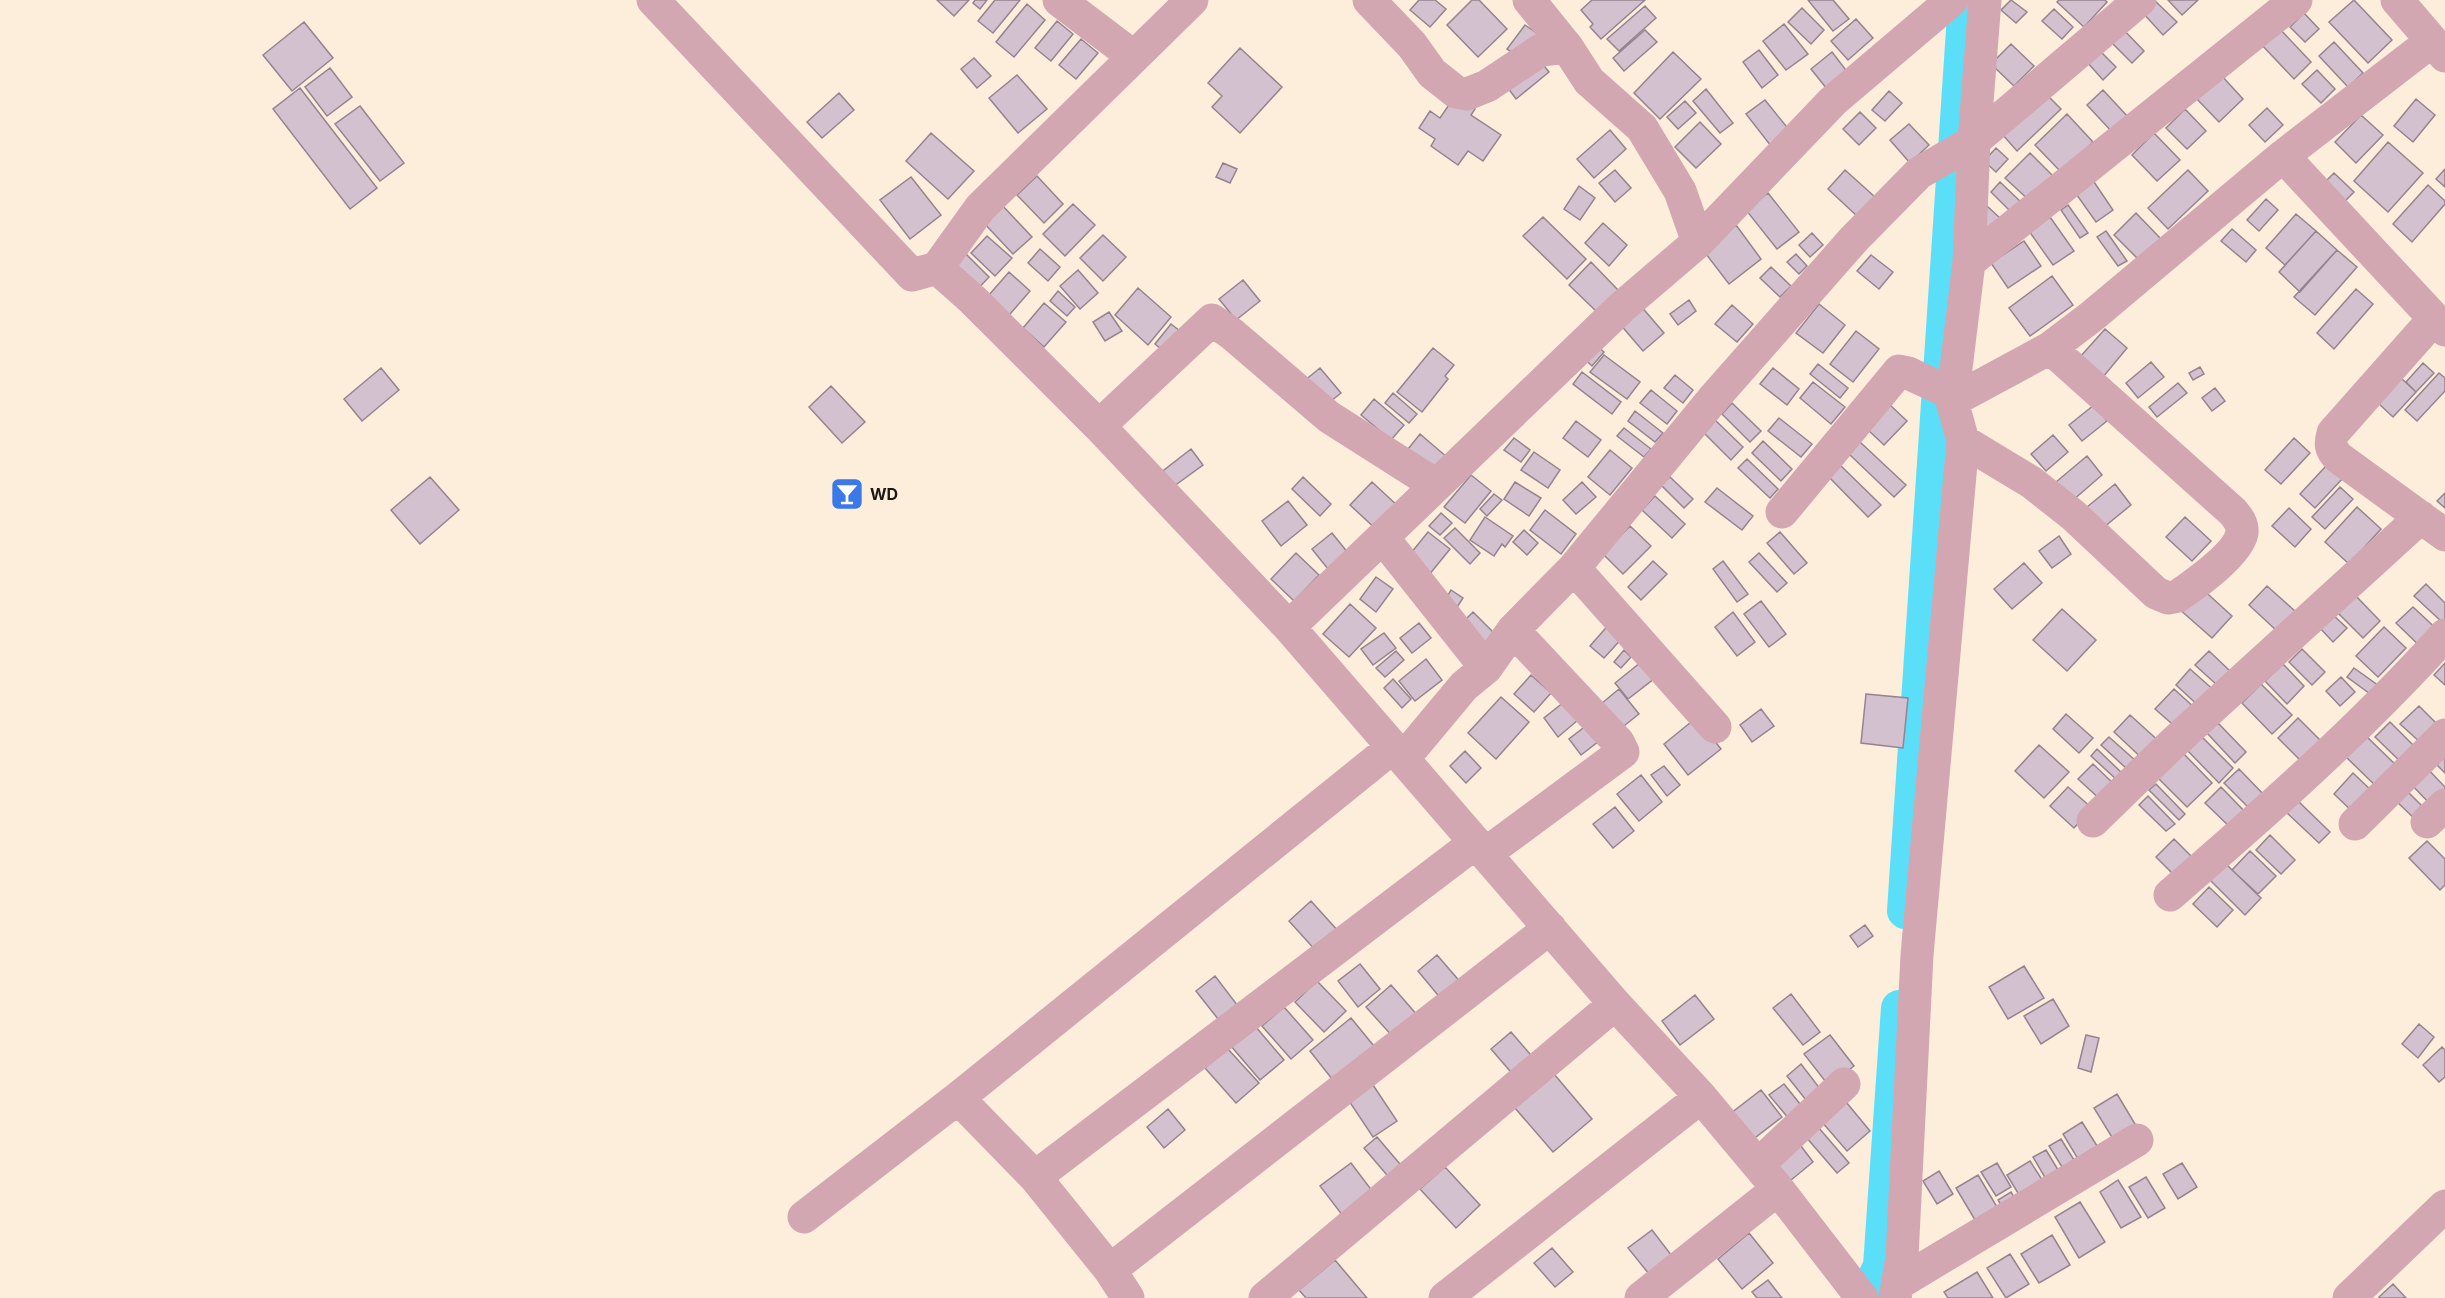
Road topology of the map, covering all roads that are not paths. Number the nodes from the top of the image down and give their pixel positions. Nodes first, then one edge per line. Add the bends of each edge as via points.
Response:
1 (1059, 0) edge
2 (1192, 0) edge
3 (1370, 0) edge
4 (1530, 0) edge
5 (1985, 0) edge
6 (2140, 0) edge
7 (2296, 0) edge
8 (2397, 0) edge
9 (662, 2) edge
10 (1948, 3) edge
11 (1568, 46) junction
12 (2438, 49) edge
13 (1134, 57) junction
14 (1974, 141) junction
15 (2283, 156) junction
16 (1698, 242) junction
17 (1969, 262) junction
18 (927, 271) junction
19 (2439, 325) edge
20 (2050, 348) junction
21 (1953, 398) junction
22 (1098, 426) junction
23 (1963, 441) junction
24 (1436, 485) junction
25 (1782, 512) dead end
26 (2433, 526) edge
27 (1383, 538) junction
28 (1574, 568) junction
29 (1289, 627) junction
30 (1513, 630) junction
31 (2445, 635) edge
32 (1486, 668) junction
33 (1715, 727) dead end
34 (2445, 735) edge
35 (1399, 753) junction
36 (2093, 821) dead end
37 (2355, 824) dead end
38 (1480, 848) junction
39 (2170, 895) dead end
40 (1550, 928) junction
41 (1615, 1004) junction
42 (1844, 1084) dead end
43 (1701, 1097) junction
44 (958, 1098) junction
45 (2137, 1140) dead end
46 (1035, 1177) junction
47 (1768, 1177) junction
48 (2445, 1206) edge
49 (804, 1217) dead end
50 (1110, 1270) junction
51 (1897, 1290) edge
52 (1851, 1293) edge
53 (1128, 1298) edge
54 (1265, 1298) edge
55 (1445, 1298) edge
56 (1641, 1298) edge
57 (2349, 1298) edge

1 - 13 street
2 - 13 street
3 - 11 street via 1432,73 1456,92 1467,94 1487,86 1541,50
4 - 11 street
5 - 14 street
6 - 14 street
7 - 17 street
8 - 12 street
9 - 18 street
10 - 16 street via 1833,101
11 - 16 street via 1589,81 1642,128 1680,191
12 - 15 street
13 - 18 street via 980,208
14 - 17 street
14 - 28 street via 1919,173 1854,239 1713,399
15 - 19 street
15 - 20 street
16 - 24 street via 1622,307
17 - 21 street
18 - 22 street via 973,300
19 - 26 street via 2333,433 2330,443 2339,458
20 - 21 street
20 - 23 street via 2234,512 2242,533 2236,546 2178,596 2168,598 2146,585 2073,515 2031,482
21 - 23 street
21 - 25 street, bridge via 1899,371
22 - 24 street via 1212,320 1329,417
22 - 29 street
23 - 51 street via 1917,955
24 - 27 street
26 - 36 street via 2169,747
27 - 29 street
27 - 32 street
28 - 30 street
28 - 33 street
29 - 35 street
30 - 32 street
30 - 38 street via 1623,752
31 - 39 street via 2392,694 2307,776
32 - 35 street
34 - 37 street
35 - 38 street
35 - 44 street
38 - 40 street
38 - 46 street
40 - 41 street
40 - 50 street
41 - 43 street
41 - 54 street
42 - 47 street
43 - 47 street
43 - 55 street
44 - 46 street
44 - 49 street
45 - 51 street
46 - 50 street
47 - 52 street
47 - 56 street
48 - 57 street
50 - 53 street

